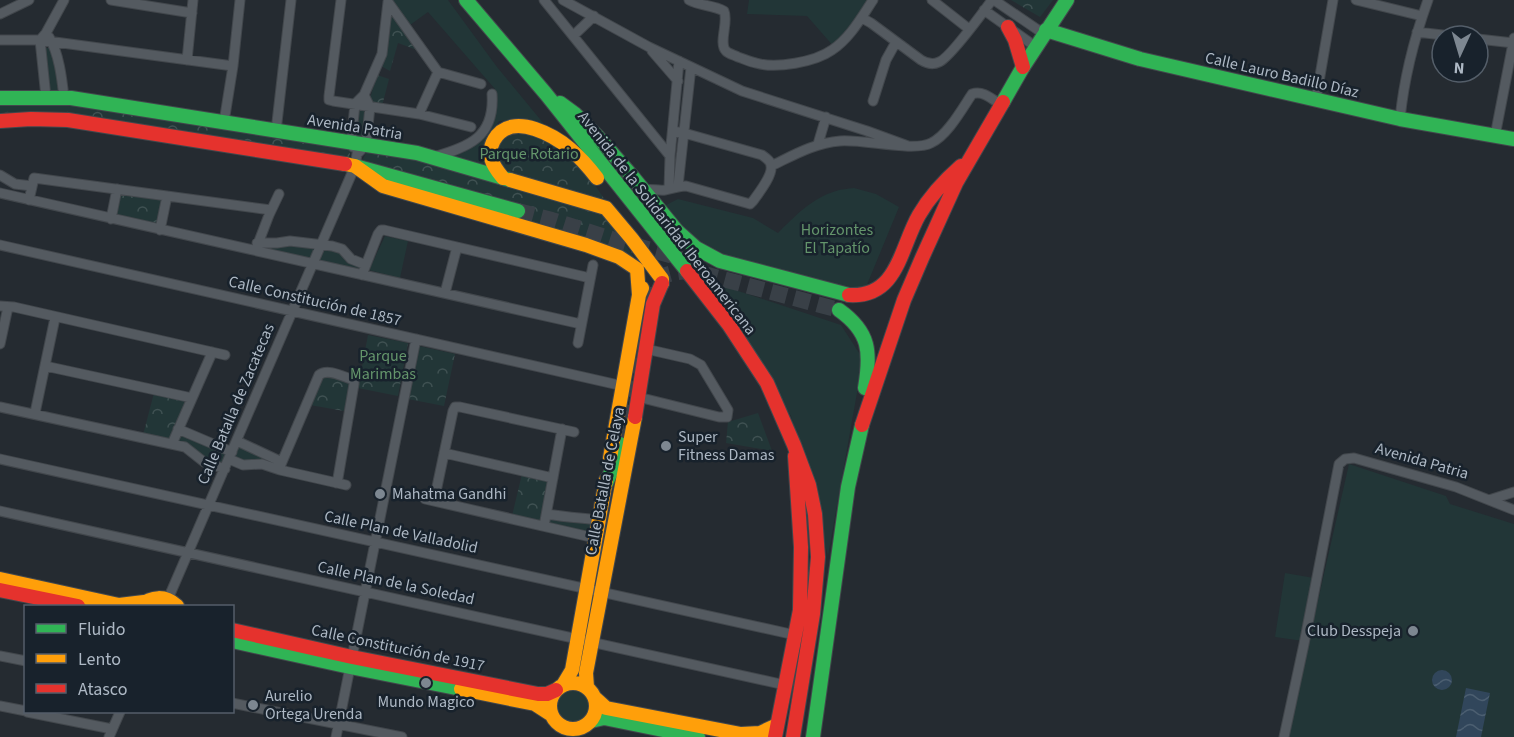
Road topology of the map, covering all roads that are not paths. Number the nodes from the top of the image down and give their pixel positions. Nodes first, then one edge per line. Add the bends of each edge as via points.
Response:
1 (29, 0) edge
2 (64, 0) edge
3 (111, 0) edge
4 (194, 0) edge
5 (240, 0) edge
6 (291, 0) edge
7 (341, 0) edge
8 (466, 0) edge
9 (544, 0) edge
10 (563, 0) edge
11 (689, 0) edge
12 (873, 0) edge
13 (993, 0) edge
14 (1067, 0) edge
15 (1356, 0) edge
16 (1428, 0) edge
17 (387, 1) edge
18 (1332, 1) edge
19 (938, 2) edge
20 (984, 10) junction
21 (192, 13) junction
22 (0, 14) edge
23 (594, 16) junction
24 (1422, 16) junction
25 (862, 18) junction
26 (1008, 27) junction
27 (969, 29) junction
28 (1045, 32) junction
29 (1417, 32) junction
30 (1430, 34) edge
31 (573, 36) junction
32 (46, 38) junction
33 (0, 40) edge
34 (1490, 40) edge
35 (896, 42) junction
36 (1514, 42) edge
37 (649, 47) junction
38 (1036, 47) junction
39 (187, 60) junction
40 (680, 61) junction
41 (233, 66) junction
42 (1023, 67) junction
43 (691, 68) junction
44 (438, 72) junction
45 (678, 81) junction
46 (481, 84) dead end
47 (492, 94) dead end
48 (546, 94) junction
49 (364, 95) junction
50 (46, 97) junction
51 (0, 98) edge
52 (64, 98) junction
53 (1316, 99) junction
54 (873, 101) dead end
55 (356, 104) junction
56 (1002, 105) junction
57 (370, 107) junction
58 (154, 112) junction
59 (419, 114) junction
60 (826, 117) junction
61 (1400, 119) junction
62 (0, 121) edge
63 (224, 122) junction
64 (471, 127) dead end
65 (276, 131) junction
66 (673, 131) junction
67 (867, 131) junction
68 (150, 133) junction
69 (684, 133) junction
70 (1495, 136) junction
71 (1514, 139) edge
72 (863, 141) junction
73 (818, 144) junction
74 (908, 146) junction
75 (357, 152) junction
76 (670, 156) junction
77 (431, 157) junction
78 (969, 160) junction
79 (771, 166) junction
80 (0, 175) edge
81 (502, 178) junction
82 (32, 186) junction
83 (674, 188) junction
84 (117, 189) junction
85 (644, 190) junction
86 (0, 193) edge
87 (279, 194) dead end
88 (167, 196) junction
89 (29, 200) junction
90 (658, 209) junction
91 (272, 210) junction
92 (518, 211) tunnel mouth
93 (943, 212) junction
94 (111, 219) junction
95 (160, 230) junction
96 (656, 235) junction
97 (0, 245) edge
98 (320, 245) junction
99 (256, 247) junction
100 (457, 247) junction
101 (313, 264) junction
102 (366, 265) junction
103 (592, 265) dead end
104 (362, 275) junction
105 (590, 278) junction
106 (662, 283) junction
107 (696, 284) junction
108 (445, 293) junction
109 (639, 295) junction
110 (4, 307) edge
111 (293, 311) junction
112 (55, 318) junction
113 (581, 324) junction
114 (416, 339) junction
115 (578, 343) dead end
116 (0, 344) edge
117 (646, 350) junction
118 (212, 352) junction
119 (225, 355) dead end
120 (45, 366) junction
121 (623, 386) junction
122 (638, 397) junction
123 (192, 398) junction
124 (0, 407) edge
125 (35, 413) junction
126 (178, 429) junction
127 (562, 429) junction
128 (574, 432) dead end
129 (237, 441) junction
130 (172, 444) junction
131 (620, 444) tunnel mouth
132 (794, 445) junction
133 (444, 453) junction
134 (855, 454) junction
135 (230, 455) junction
136 (0, 459) edge
137 (280, 466) junction
138 (225, 469) junction
139 (554, 478) junction
140 (336, 483) junction
141 (346, 485) dead end
142 (604, 488) junction
143 (1514, 492) edge
144 (1489, 500) junction
145 (209, 505) junction
146 (1514, 510) edge
147 (0, 512) edge
148 (547, 514) junction
149 (599, 520) junction
150 (544, 526) junction
151 (596, 538) junction
152 (375, 542) junction
153 (189, 553) junction
154 (0, 579) edge
155 (586, 589) junction
156 (0, 590) edge
157 (365, 592) junction
158 (602, 592) junction
159 (173, 603) edge
160 (142, 604) edge
161 (73, 605) edge
162 (234, 631) edge
163 (795, 635) junction
164 (577, 639) junction
165 (234, 641) edge
166 (592, 642) junction
167 (0, 656) edge
168 (24, 661) edge
169 (351, 662) junction
170 (785, 685) junction
171 (560, 687) junction
172 (591, 693) junction
173 (234, 703) edge
174 (0, 706) edge
175 (24, 711) edge
176 (34, 713) edge
177 (119, 713) edge
178 (591, 721) junction
179 (339, 724) junction
180 (556, 725) edge
181 (776, 731) edge
182 (111, 733) edge
183 (576, 733) edge
184 (336, 737) edge
185 (402, 737) edge
186 (698, 737) edge
187 (793, 737) edge
188 (813, 737) edge
189 (1284, 737) edge

1 - 22 street
2 - 32 street
3 - 21 street
4 - 21 street
5 - 41 street
6 - 65 street
7 - 55 street via 328,96 329,100
8 - 48 main road, Avenida de la Solidaridad Iberoamericana
9 - 31 street
10 - 23 street
11 - 25 street via 724,11 724,50 758,64 817,58 833,50
12 - 25 street
13 - 20 street
13 - 28 street
14 - 28 main road
15 - 24 street
16 - 24 street
17 - 44 street
17 - 49 street via 382,54
18 - 53 street
19 - 27 street
20 - 26 street
20 - 27 street
21 - 39 street
23 - 31 street
23 - 37 street
24 - 29 street
25 - 35 street
26 - 38 street
26 - 42 main road
27 - 35 street via 946,58 935,64 926,63
28 - 38 main road
28 - 53 main road, Calle Lauro Badillo Díaz via 1140,59
29 - 30 street
29 - 61 street
31 - 76 street
32 - 33 street
32 - 39 street
32 - 50 street
32 - 52 street via 60,69
34 - 36 street
35 - 54 street
36 - 70 street
37 - 40 street
37 - 45 street
38 - 42 main road
39 - 41 street
40 - 43 street
40 - 45 street
41 - 63 street
42 - 56 main road
43 - 60 street via 741,91
43 - 69 street
44 - 46 street
44 - 59 street
45 - 66 street
47 - 77 street via 492,113 480,135 471,143
48 - 85 main road via 584,122
48 - 96 main road, Avenida de la Solidaridad Iberoamericana
49 - 55 street
49 - 57 street
50 - 51 main road, Avenida Patria
50 - 52 main road, Avenida Patria
52 - 58 main road, Avenida Patria
53 - 61 main road, Calle Lauro Badillo Díaz
55 - 57 street
55 - 75 street
56 - 74 street via 984,93 972,94 933,143
56 - 78 main road
57 - 59 street
57 - 75 street
58 - 63 main road, Avenida Patria
58 - 68 main road
59 - 64 street
60 - 67 street
60 - 73 street
61 - 70 main road, Calle Lauro Badillo Díaz
62 - 68 main road, Avenida Patria via 50,119
63 - 65 main road, Avenida Patria
65 - 75 main road, Avenida Patria
66 - 69 street
66 - 76 street
67 - 72 street
67 - 74 street
68 - 75 main road, Avenida Patria
69 - 79 street via 762,155
69 - 83 street
70 - 71 main road, Calle Lauro Badillo Díaz
72 - 73 street
72 - 74 street
73 - 79 street
75 - 77 main road, Avenida Patria via 417,153
75 - 92 main road
75 - 98 street, Calle Batalla de Zacatecas
75 - 109 main road, Avenida Patria via 383,186 619,257 637,268
76 - 83 street
77 - 81 main road, Avenida Patria
78 - 90 main road via 941,185 922,210 888,281 874,292 862,295 844,294 711,258 681,236
78 - 93 main road
79 - 83 street via 750,204 686,186
80 - 82 street
81 - 96 main road via 491,159 496,135 509,126 538,130 559,140 585,162 628,213
81 - 106 main road, Avenida Patria via 606,208
82 - 84 street via 34,178
82 - 89 street
83 - 85 street
84 - 88 street
84 - 94 street
85 - 90 main road
86 - 89 street
87 - 91 street
88 - 91 street
88 - 95 street
89 - 94 street
90 - 107 main road
91 - 99 street
93 - 134 main road via 901,309
93 - 134 main road via 889,292 878,300 841,306 860,330 869,357
94 - 95 street
95 - 99 street
96 - 107 main road, Avenida de la Solidaridad Iberoamericana
97 - 111 street, Calle Constitución de 1857
98 - 99 street via 290,241
98 - 101 street, Calle Batalla de Zacatecas
98 - 102 street via 342,249 348,257
99 - 101 street
100 - 102 street via 381,230
100 - 105 street
100 - 108 street
101 - 104 street
101 - 111 street, Calle Batalla de Zacatecas
102 - 104 street
103 - 105 street
104 - 108 street
105 - 113 street
106 - 109 main road via 656,275 648,276
106 - 117 main road, Calle Batalla de Celaya via 653,304
107 - 132 main road, Avenida de la Solidaridad Iberoamericana via 729,325 766,383
108 - 113 street
109 - 121 main road, Calle Batalla de Celaya
110 - 112 street
110 - 116 street
111 - 114 street, Calle Constitución de 1857
111 - 129 street, Calle Batalla de Zacatecas
112 - 118 street
112 - 120 street
113 - 115 street
114 - 121 street, Calle Constitución de 1857
114 - 152 street
117 - 122 main road, Calle Batalla de Celaya
117 - 122 street via 696,361 728,414 719,417
118 - 119 street
118 - 123 street
120 - 123 street
120 - 125 street
121 - 142 main road, Calle Batalla de Celaya
122 - 158 main road, Calle Batalla de Celaya
123 - 126 street
124 - 125 street
125 - 130 street
126 - 130 street
126 - 135 street
127 - 128 street
127 - 133 street via 455,407
127 - 139 street
129 - 135 street, Calle Batalla de Zacatecas
129 - 137 street
130 - 138 street
131 - 142 main road
132 - 163 main road via 801,547 800,610
132 - 187 main road, Avenida de la Solidaridad Iberoamericana via 809,485 818,557
133 - 139 street
133 - 150 street via 430,500
134 - 188 main road
135 - 137 street via 243,465
135 - 138 street, Calle Batalla de Zacatecas
136 - 145 street, Calle Plan de Valladolid
137 - 140 street
137 - 140 street via 319,375 326,372 354,380
138 - 145 street, Calle Batalla de Zacatecas
139 - 148 street
140 - 141 street
142 - 149 main road, Calle Batalla de Celaya
143 - 144 street
144 - 146 street, Avenida Patria
144 - 189 street, Avenida Patria via 1354,458 1339,464
145 - 152 street, Calle Plan de Valladolid
145 - 153 street, Calle Batalla de Zacatecas
147 - 153 street, Calle Plan de la Soledad
148 - 149 street
148 - 150 street
149 - 151 main road, Calle Batalla de Celaya
150 - 151 street
151 - 155 main road, Calle Batalla de Celaya
152 - 155 street, Calle Plan de Valladolid
152 - 157 street
153 - 157 street, Calle Plan de la Soledad
153 - 159 street, Calle Batalla de Zacatecas
154 - 160 main road via 119,605
155 - 158 street, Calle Plan de Valladolid
155 - 164 main road, Calle Batalla de Celaya
156 - 161 main road
157 - 164 street, Calle Plan de la Soledad
157 - 169 street
158 - 163 street, Calle Plan de Valladolid
158 - 166 main road, Calle Batalla de Celaya
159 - 160 main road via 156,597
162 - 169 main road, Calle Constitución de 1917
163 - 170 main road
164 - 166 street, Calle Plan de la Soledad
164 - 171 main road, Calle Batalla de Celaya via 572,670
165 - 169 main road, Calle Constitución de 1917
166 - 170 street, Calle Plan de la Soledad
166 - 172 main road, Calle Batalla de Celaya via 586,673
167 - 168 street
169 - 171 main road, Calle Constitución de 1917 via 538,694
169 - 179 street
169 - 180 main road, Calle Constitución de 1917 via 535,704
170 - 181 main road
171 - 172 main road via 579,684
171 - 180 main road via 550,702
172 - 178 main road via 596,706
172 - 181 main road via 606,708 741,734
173 - 179 street
174 - 175 street
176 - 182 street
177 - 182 street
178 - 183 main road
178 - 186 main road via 604,718
179 - 184 street
179 - 185 street
180 - 183 main road

